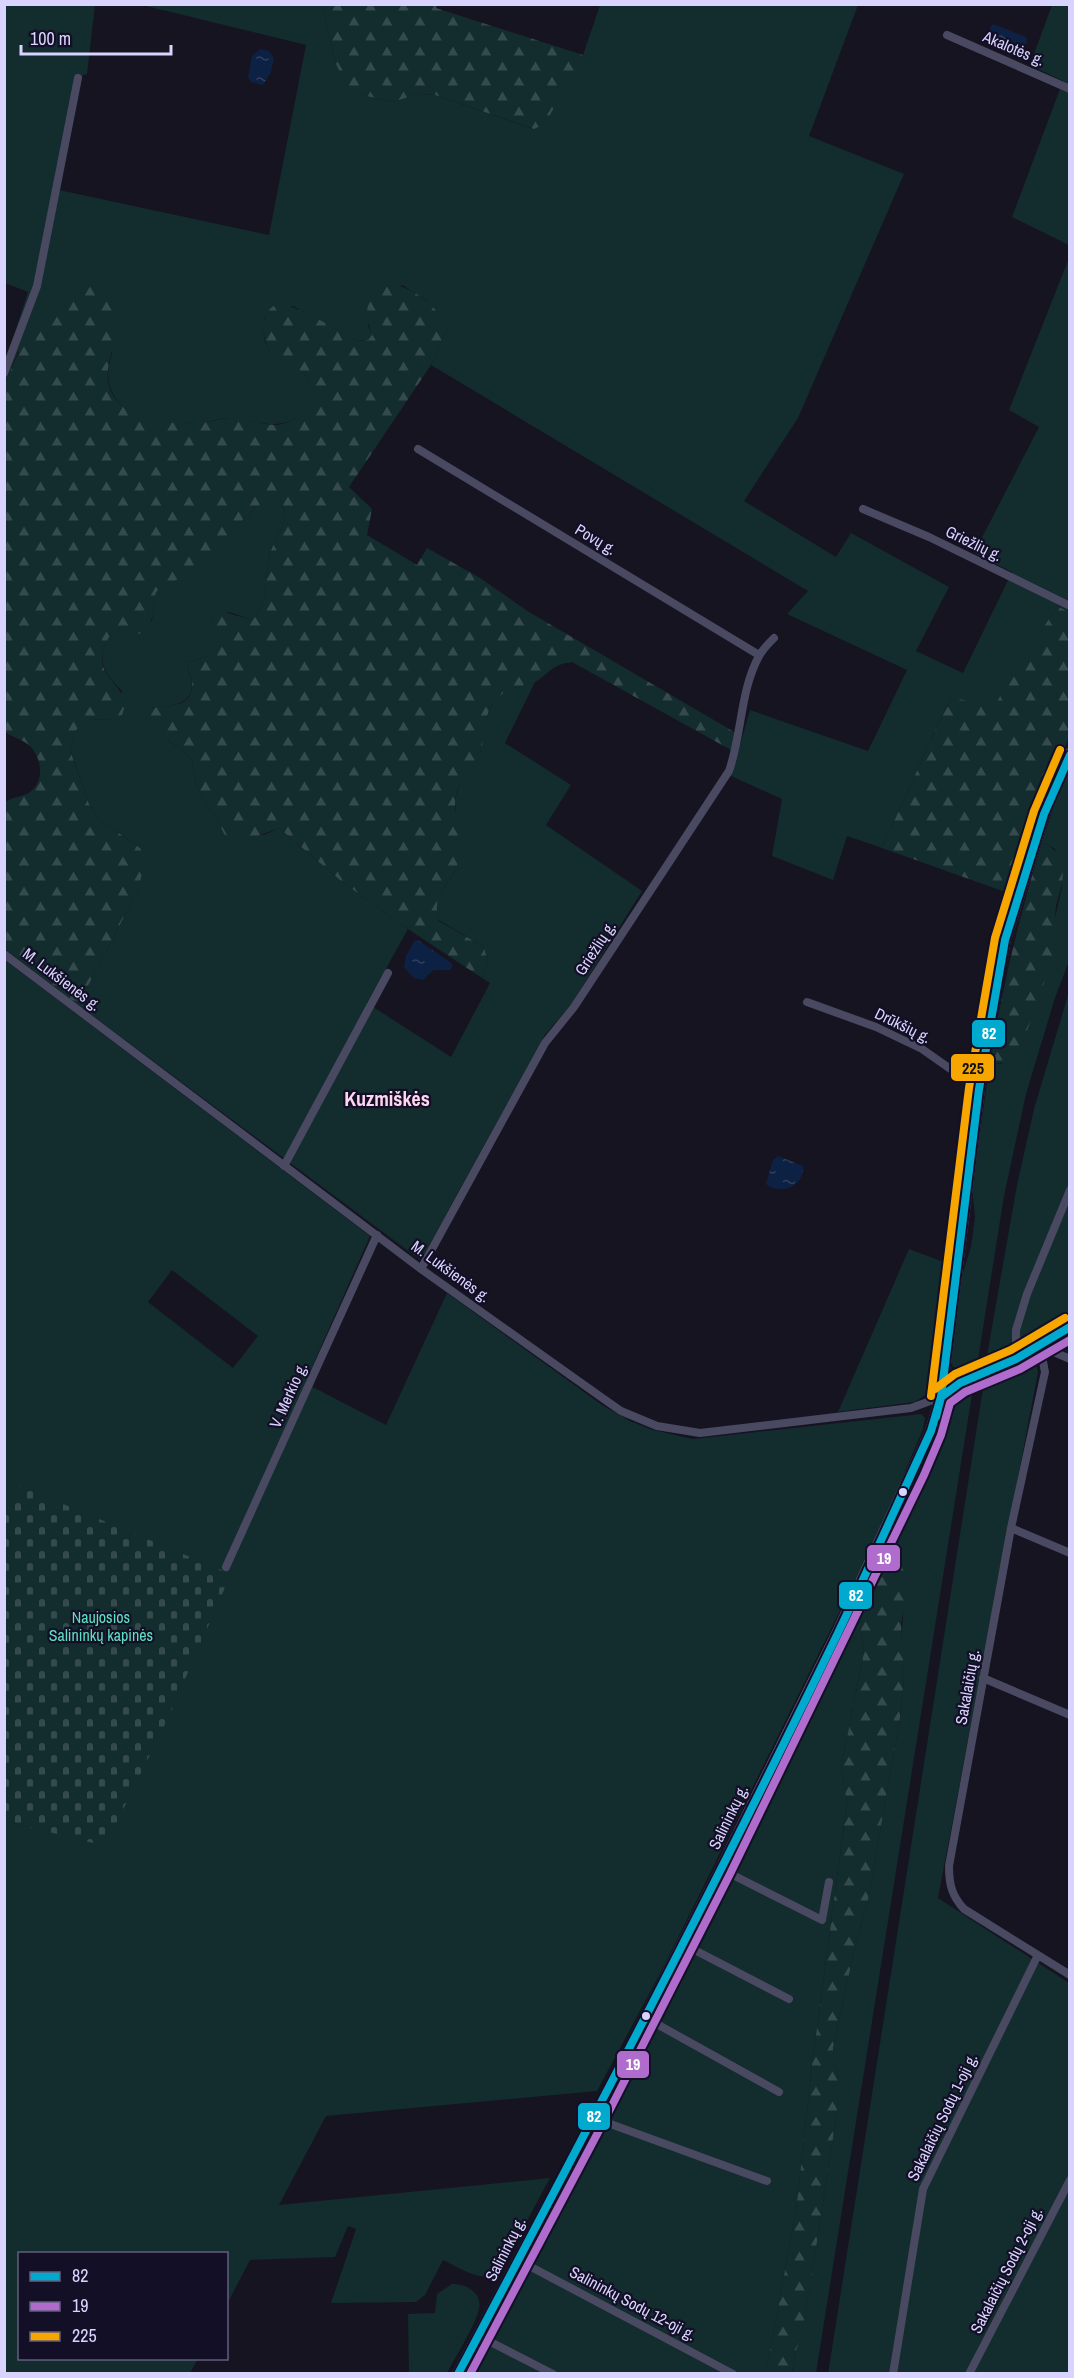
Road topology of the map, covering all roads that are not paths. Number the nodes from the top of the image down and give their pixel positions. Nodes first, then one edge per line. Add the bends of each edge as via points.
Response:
1 (946, 35) dead end
2 (78, 78) dead end
3 (1070, 89) edge
4 (4, 373) edge
5 (418, 449) dead end
6 (864, 509) dead end
7 (1070, 606) edge
8 (774, 638) dead end
9 (759, 655) junction
10 (1070, 754) edge
11 (4, 954) edge
12 (388, 973) dead end
13 (807, 1002) dead end
14 (979, 1089) junction
15 (284, 1166) junction
16 (1070, 1190) edge
17 (377, 1235) junction
18 (421, 1269) junction
19 (1070, 1328) edge
20 (1040, 1346) junction
21 (1016, 1359) junction
22 (1070, 1359) edge
23 (940, 1397) junction
24 (1011, 1528) junction
25 (1070, 1554) edge
26 (226, 1567) dead end
27 (983, 1678) junction
28 (1070, 1715) edge
29 (721, 1869) junction
30 (828, 1882) dead end
31 (684, 1944) junction
32 (1038, 1955) junction
33 (1070, 1975) edge
34 (789, 1999) dead end
35 (646, 2018) junction
36 (779, 2092) dead end
37 (594, 2118) junction
38 (1070, 2180) edge
39 (767, 2181) dead end
40 (518, 2260) junction
41 (479, 2336) junction
42 (458, 2373) edge
43 (553, 2373) edge
44 (733, 2373) edge
45 (893, 2373) edge
46 (969, 2373) edge

1 - 3 street, Akalotės g.
2 - 4 street via 38,286
5 - 9 street, Povų g.
6 - 7 street, Griežlių g.
8 - 9 street, Griežlių g.
9 - 18 street, Griežlių g. via 747,686 729,771 574,1007 545,1043
10 - 14 main road, Salininkų g. via 1044,814 1005,940
11 - 15 street, M. Lukšienės g.
12 - 15 street
13 - 14 street, Drūkšių g. via 922,1049
14 - 23 main road, Salininkų g.
15 - 17 street, M. Lukšienės g.
16 - 21 street via 1027,1294 1016,1330
17 - 18 street, M. Lukšienės g.
17 - 26 street, V. Merkio g.
18 - 23 street, M. Lukšienės g. via 621,1411 657,1426 700,1433 911,1408
19 - 20 main road
20 - 21 main road
20 - 22 street
20 - 24 street, Sakalaičių g. via 1045,1371
21 - 23 main road via 960,1383
23 - 29 main road, Salininkų g. via 915,1470
24 - 25 street
24 - 27 street, Sakalaičių g.
27 - 28 street
27 - 32 street, Sakalaičių g. via 949,1880 955,1899 964,1909
29 - 30 street via 822,1920
29 - 31 main road, Salininkų g.
31 - 34 street
31 - 35 main road, Salininkų g.
32 - 33 street, Sakalaičių g.
32 - 45 street, Sakalaičių Sodų 1-oji g. via 923,2189
35 - 36 street
35 - 37 main road, Salininkų g.
37 - 39 street
37 - 40 main road, Salininkų g.
38 - 46 street, Sakalaičių Sodų 2-oji g.
40 - 41 main road, Salininkų g.
40 - 44 street, Salininkų Sodų 12-oji g.
41 - 42 main road, Salininkų g.
41 - 43 street

